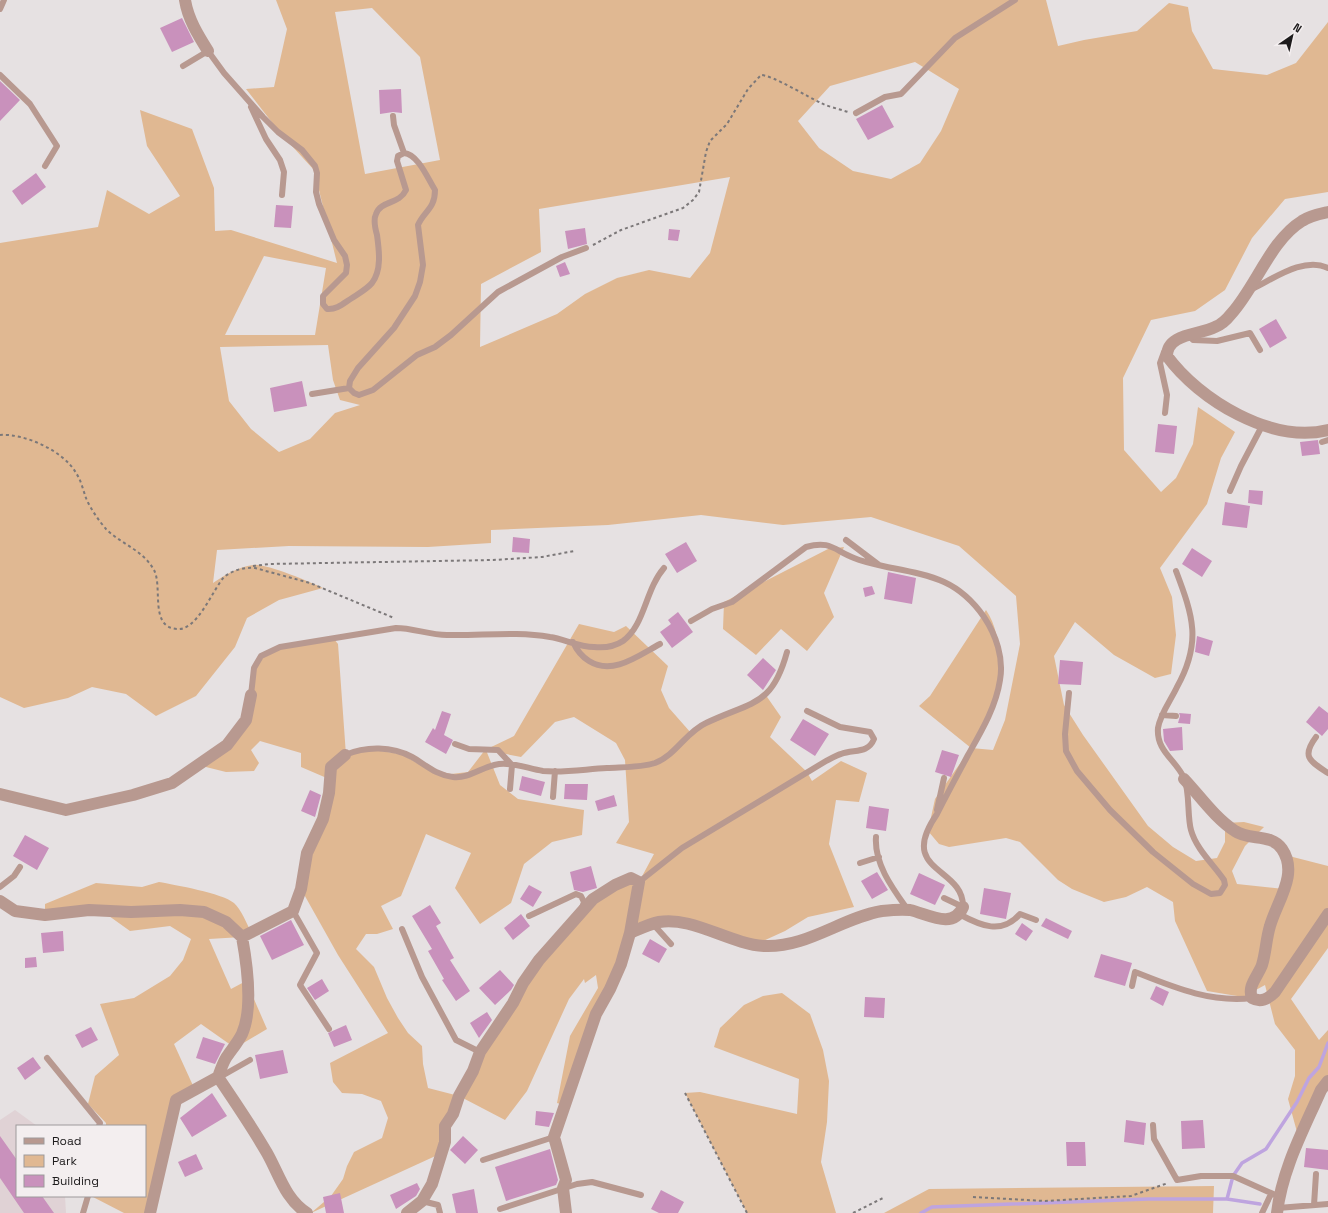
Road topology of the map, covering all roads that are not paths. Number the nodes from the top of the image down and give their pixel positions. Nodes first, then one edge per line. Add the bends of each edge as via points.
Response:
1 (4, 0) edge
2 (185, 0) edge
3 (1015, 0) edge
4 (0, 9) edge
5 (208, 51) junction
6 (183, 66) dead end
7 (0, 75) edge
8 (248, 100) junction
9 (856, 113) road end
10 (393, 116) dead end
11 (404, 153) junction
12 (45, 166) dead end
13 (282, 195) dead end
14 (1328, 212) edge
15 (586, 248) road end
16 (1328, 268) edge
17 (1248, 291) junction
18 (1188, 335) junction
19 (1167, 349) junction
20 (1260, 350) dead end
21 (349, 388) junction
22 (312, 394) dead end
23 (1165, 413) dead end
24 (1262, 426) junction
25 (1328, 430) edge
26 (1230, 491) dead end
27 (846, 540) dead end
28 (880, 566) junction
29 (664, 568) dead end
30 (1176, 571) dead end
31 (691, 621) dead end
32 (573, 642) junction
33 (660, 644) dead end
34 (787, 652) dead end
35 (1069, 692) dead end
36 (251, 695) joint
37 (807, 711) dead end
38 (1162, 715) junction
39 (1176, 716) dead end
40 (1316, 736) dead end
41 (454, 744) dead end
42 (346, 755) joint
43 (512, 765) junction
44 (555, 771) junction
45 (1328, 773) edge
46 (944, 778) dead end
47 (1184, 779) junction
48 (510, 789) dead end
49 (0, 794) edge
50 (553, 797) dead end
51 (937, 814) junction
52 (876, 837) dead end
53 (879, 857) junction
54 (860, 863) dead end
55 (20, 867) dead end
56 (639, 882) junction
57 (0, 886) edge
58 (944, 898) dead end
59 (0, 901) edge
60 (908, 910) junction
61 (293, 911) junction
62 (961, 911) junction
63 (1328, 914) edge
64 (578, 915) junction
65 (529, 916) dead end
66 (1036, 920) dead end
67 (653, 924) junction
68 (402, 929) dead end
69 (630, 933) junction
70 (242, 937) junction
71 (671, 944) dead end
72 (1132, 986) dead end
73 (1252, 998) junction
74 (328, 1029) dead end
75 (480, 1052) junction
76 (47, 1058) dead end
77 (250, 1060) dead end
78 (218, 1077) junction
79 (1328, 1081) edge
80 (99, 1125) edge
81 (1153, 1125) dead end
82 (554, 1137) junction
83 (483, 1160) dead end
84 (1316, 1174) dead end
85 (563, 1188) junction
86 (641, 1195) dead end
87 (88, 1197) edge
88 (422, 1201) junction
89 (1276, 1203) edge
90 (1328, 1204) edge
91 (1314, 1205) junction
92 (500, 1209) dead end
93 (83, 1213) edge
94 (150, 1213) edge
95 (307, 1213) edge
96 (407, 1213) edge
97 (440, 1213) edge
98 (566, 1213) edge
99 (1262, 1213) edge

1 - 4 lane
2 - 5 street via 195,30
3 - 9 lane via 955,38 900,94 885,98
5 - 6 lane
5 - 8 lane
7 - 12 lane via 30,104 57,146
8 - 11 lane via 278,132 302,150 315,166 319,204 334,240 346,256 347,265 346,273 323,296 323,304 328,309 337,308 365,289 376,276 379,251 374,225 376,214 383,206 401,199 406,190 397,161 398,156
8 - 13 lane via 266,140 280,160 284,172
10 - 11 lane
11 - 21 lane via 414,158 435,190 432,206 418,225 423,265 420,282 415,296 394,328 358,368
14 - 17 street via 1302,220 1292,229
15 - 21 lane via 562,257 498,292 435,348 417,355 373,390 359,395
16 - 17 lane via 1306,264
17 - 18 street via 1232,314 1216,327
18 - 19 street via 1172,343
18 - 20 lane via 1193,340 1217,341 1250,333
19 - 23 lane via 1160,363 1167,395
19 - 24 street via 1167,356 1192,385
21 - 22 lane
24 - 25 street via 1300,433
24 - 26 lane
27 - 28 lane
28 - 31 lane via 852,558 833,546 816,544 806,547 732,602 712,609
28 - 51 lane via 925,574 968,596 994,633 998,649 1001,663 1000,680 995,698 985,724
29 - 32 lane via 653,584 636,628 623,641 608,647 592,647
30 - 38 lane via 1192,618 1194,634 1190,659
32 - 33 lane via 583,656 603,666 624,663
32 - 36 lane via 550,636 532,635 444,635 412,628 362,633 280,647 261,656 254,668
34 - 44 lane via 778,679 765,696 696,728 668,756 640,766
35 - 47 lane via 1064,734 1066,752 1077,771 1110,810 1153,852 1193,884 1211,894 1220,893 1225,885 1224,880 1202,851 1191,830
36 - 49 street via 246,720 227,744 172,784 133,796 66,810
37 - 56 lane via 840,727 870,732 874,739 871,746 826,761 682,848
38 - 39 lane
38 - 47 lane via 1158,728 1159,741 1163,751
40 - 45 lane via 1307,754 1310,761
41 - 43 lane via 469,749 498,750
42 - 43 lane via 352,752 390,749 413,758 429,769 454,777 465,776 500,764
42 - 61 street via 331,767 323,819 307,853 301,889
43 - 44 lane
43 - 48 lane
44 - 50 lane
46 - 51 lane via 938,798
47 - 73 street via 1236,832 1274,841 1287,857 1287,881 1270,926 1262,966 1249,992
51 - 62 lane via 928,827 924,851 933,866 958,889 963,898
52 - 53 lane via 875,845
53 - 54 lane
53 - 60 lane via 887,878
55 - 57 lane
56 - 64 street via 632,878 615,885 593,899
56 - 69 street
58 - 62 lane
59 - 70 street via 15,911 45,915 90,910 204,912 226,922
60 - 62 street via 945,920 952,919
60 - 67 street via 871,914 782,946 747,944 676,922
61 - 70 street
61 - 74 lane via 317,954 300,985
62 - 66 lane via 974,922 989,927 1014,922 1020,914
63 - 73 street via 1275,992 1262,1001
64 - 65 lane via 584,902 581,896 576,894
64 - 75 street via 527,977
67 - 69 street
67 - 71 lane
68 - 75 lane via 422,977 456,1040
69 - 82 street via 621,964 596,1014 581,1052 566,1106
70 - 78 street via 246,957 247,1022 234,1048 224,1061
72 - 73 lane via 1135,972 1193,994 1219,999
75 - 88 street via 453,1114 445,1126 445,1142 432,1184
76 - 80 lane
77 - 78 lane
78 - 94 street via 176,1100
78 - 95 street via 267,1153 287,1193 300,1209
79 - 89 street via 1321,1090 1292,1154
81 - 89 lane via 1154,1139 1177,1180 1233,1176
82 - 83 lane
82 - 85 street via 566,1180
84 - 91 lane
85 - 86 lane via 592,1182
85 - 92 lane
85 - 98 street
87 - 93 lane
88 - 96 street
88 - 97 lane via 438,1205
89 - 91 lane
89 - 99 lane
90 - 91 lane

